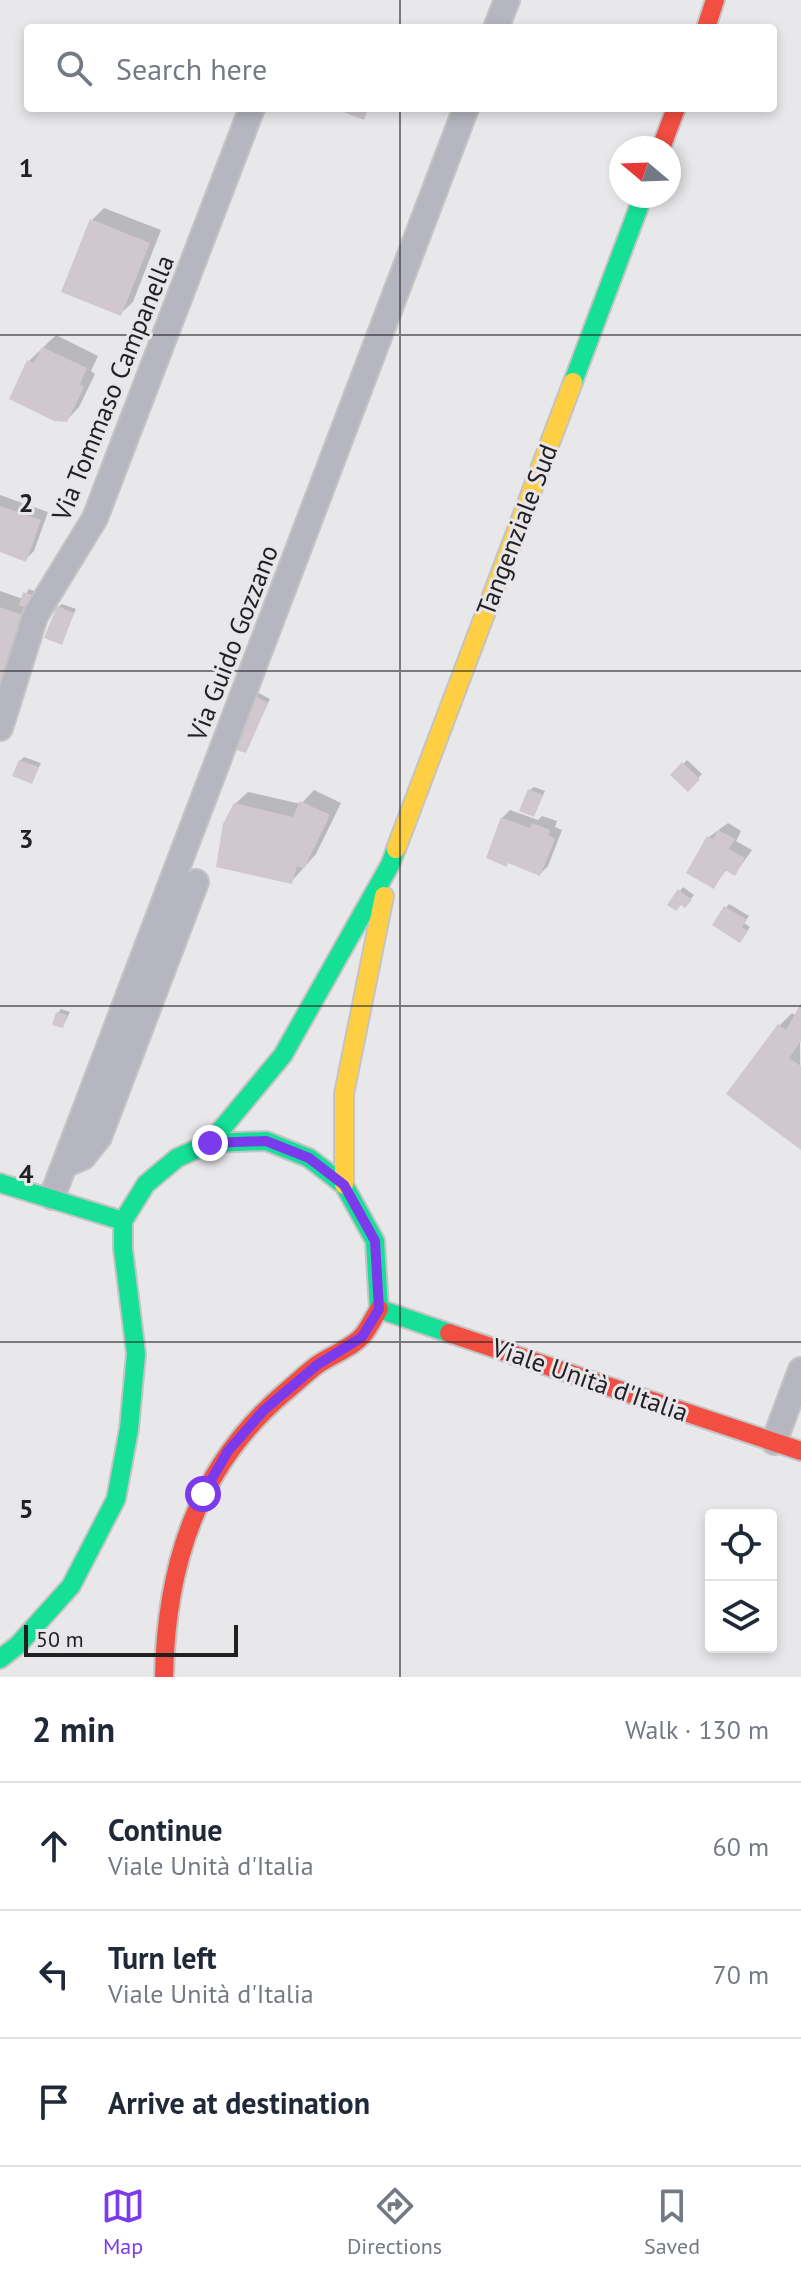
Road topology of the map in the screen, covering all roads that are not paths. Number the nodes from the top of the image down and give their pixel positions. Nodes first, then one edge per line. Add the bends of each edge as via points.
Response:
1 (507, 0) edge
2 (715, 0) edge
3 (498, 24) edge
4 (707, 24) edge
5 (250, 112) edge
6 (464, 112) edge
7 (674, 112) edge
8 (666, 136) edge
9 (638, 208) edge
10 (1, 718) edge
11 (390, 865) junction
12 (196, 882) dead end
13 (210, 1143) junction
14 (64, 1165) junction
15 (0, 1183) edge
16 (344, 1185) junction
17 (52, 1197) junction
18 (123, 1221) junction
19 (379, 1309) junction
20 (801, 1370) edge
21 (774, 1442) junction
22 (801, 1451) edge
23 (0, 1659) edge
24 (164, 1677) edge

1 - 3 street
2 - 4 main road
5 - 10 street, Via Tommaso Campanella via 95,518 35,616
6 - 14 street, Via Guido Gozzano
7 - 8 main road
9 - 11 main road, Tangenziale Sud
11 - 13 main road, Tangenziale Sud via 283,1055
11 - 16 main road, Tangenziale Sud via 344,1094
12 - 14 street via 99,1137 83,1157
13 - 16 main road via 266,1141 309,1158
13 - 18 main road via 177,1158 146,1184
14 - 17 street, Via Guido Gozzano
15 - 17 main road
16 - 19 main road via 375,1241
17 - 18 main road
18 - 23 main road via 136,1354 116,1499 71,1586
19 - 21 main road, Viale Unità d'Italia
19 - 24 main road via 362,1337 317,1365 264,1410 228,1451 203,1494 174,1576
20 - 21 street
21 - 22 main road, Viale Unità d'Italia

